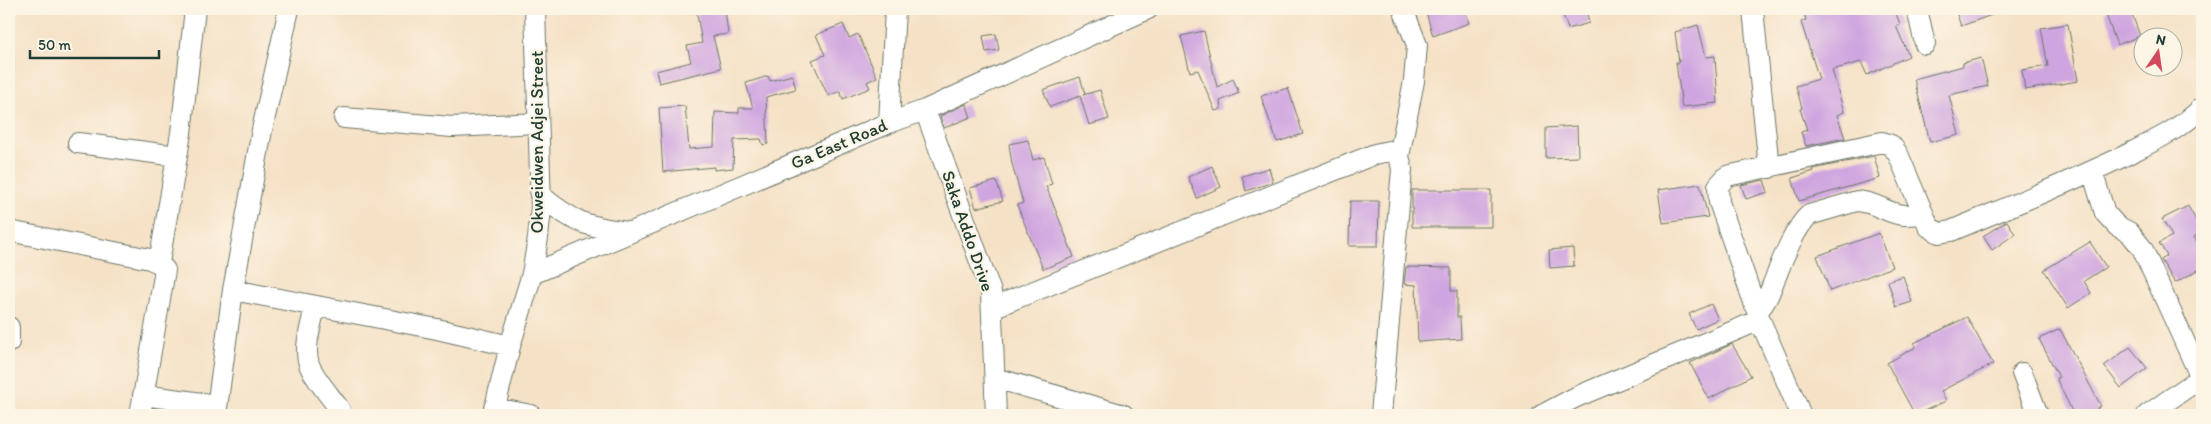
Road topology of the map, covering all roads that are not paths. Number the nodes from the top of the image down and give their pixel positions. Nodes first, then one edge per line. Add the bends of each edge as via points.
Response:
1 (195, 9) edge
2 (290, 9) edge
3 (535, 9) edge
4 (895, 9) edge
5 (1148, 9) edge
6 (1403, 9) edge
7 (1753, 9) edge
8 (1917, 9) edge
9 (1925, 44) dead end
10 (2202, 108) edge
11 (926, 110) junction
12 (344, 118) dead end
13 (889, 122) junction
14 (537, 123) junction
15 (78, 143) dead end
16 (177, 156) junction
17 (1399, 156) junction
18 (1769, 168) junction
19 (2092, 171) junction
20 (540, 195) junction
21 (1923, 213) junction
22 (9, 231) edge
23 (628, 232) junction
24 (159, 263) junction
25 (530, 276) junction
26 (233, 290) junction
27 (315, 306) junction
28 (992, 308) junction
29 (1758, 315) junction
30 (9, 327) edge
31 (9, 342) edge
32 (510, 346) junction
33 (2022, 372) dead end
34 (995, 378) junction
35 (2201, 378) edge
36 (143, 395) junction
37 (217, 410) edge
38 (493, 412) edge
39 (140, 415) edge
40 (342, 415) edge
41 (530, 415) edge
42 (996, 415) edge
43 (1124, 415) edge
44 (1381, 415) edge
45 (1542, 415) edge
46 (1801, 415) edge
47 (2038, 415) edge
48 (2146, 415) edge

1 - 16 street
2 - 26 street via 262,130
3 - 14 street, Okweidwen Adjei Street
4 - 13 street
5 - 11 street, Ga East Road
6 - 17 street via 1417,45 1414,81
7 - 18 street
8 - 9 street
10 - 19 street via 2188,121
11 - 13 street, Ga East Road
11 - 28 street, Saka Addo Drive via 991,292
12 - 14 street via 452,127
13 - 23 street, Ga East Road
14 - 20 street, Okweidwen Adjei Street
15 - 16 street
16 - 24 street
17 - 28 street via 1389,151 1375,154
17 - 44 street via 1402,169
18 - 21 street via 1882,142 1891,145 1898,154
18 - 29 street via 1727,176 1718,186 1719,202
19 - 21 street via 1951,231 1939,233 1930,227
19 - 35 street via 2105,213 2117,226 2129,232 2142,248
20 - 23 street via 562,213 583,224
20 - 25 street, Okweidwen Adjei Street via 538,238
21 - 29 street via 1910,216 1891,214 1857,201 1809,216 1791,243
22 - 24 street
23 - 25 street, Ga East Road
24 - 36 street via 165,270
25 - 32 street, Okweidwen Adjei Street
26 - 27 street
26 - 37 street
27 - 32 street
27 - 40 street via 307,351 309,364
28 - 34 street, Saka Addo Drive
29 - 45 street
29 - 46 street
30 - 31 street
32 - 38 street, Okweidwen Adjei Street
33 - 47 street
34 - 42 street, Saka Addo Drive
34 - 43 street
35 - 48 street
36 - 37 street
36 - 39 street
38 - 41 street

